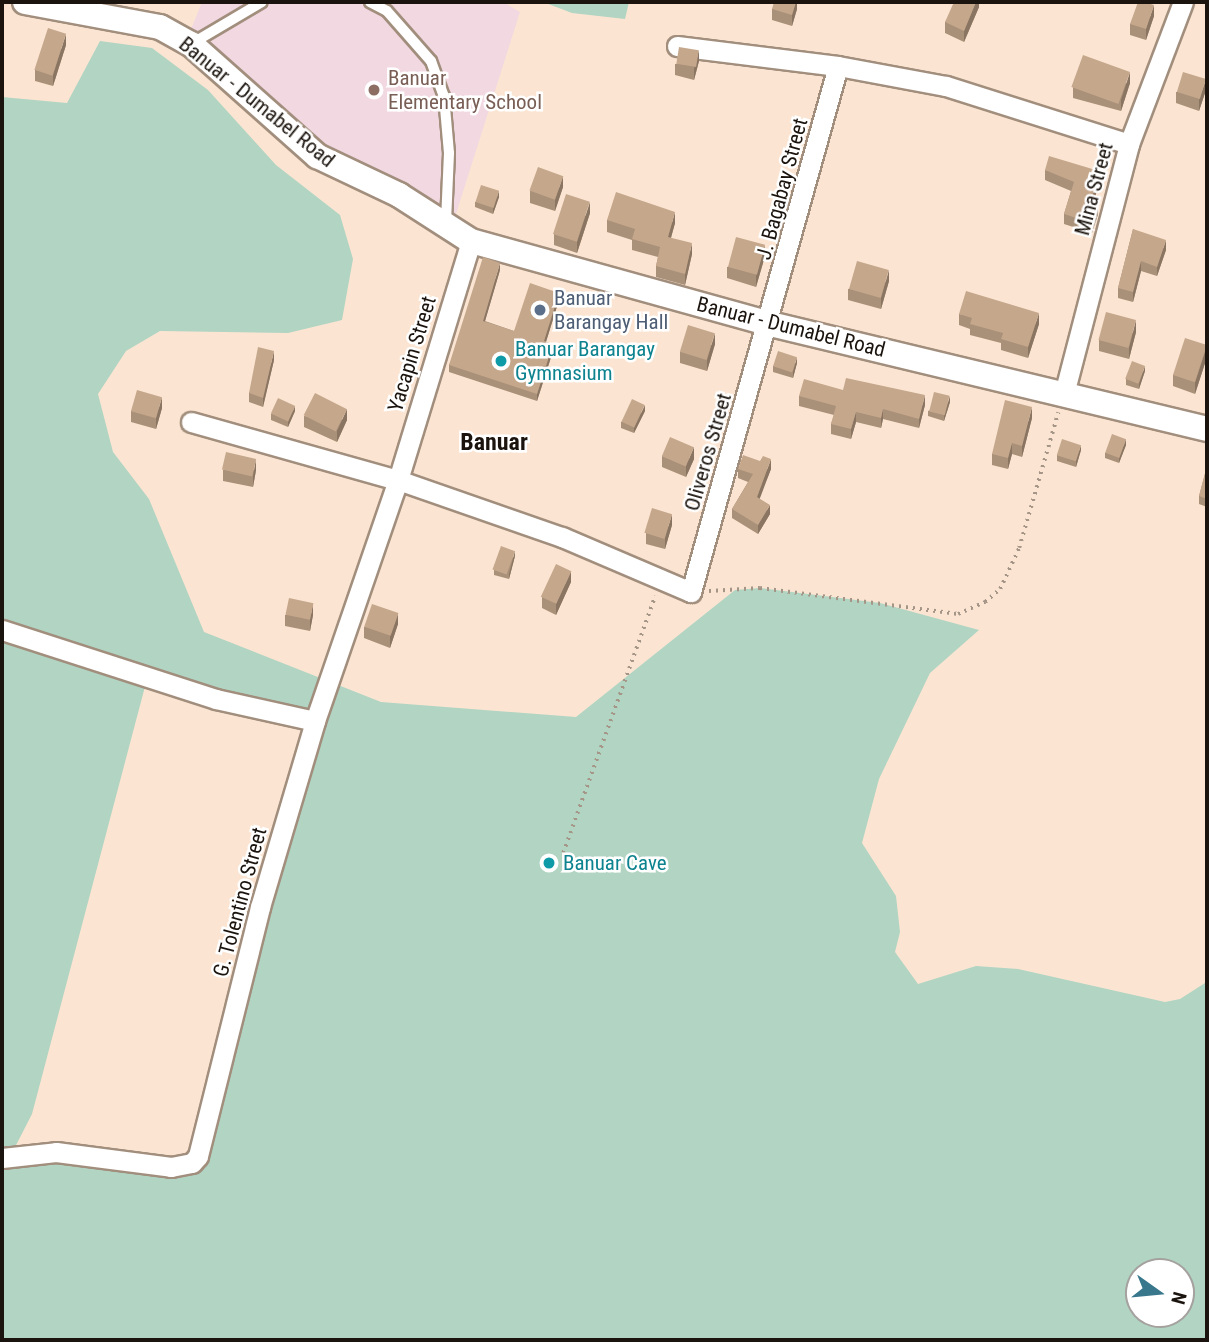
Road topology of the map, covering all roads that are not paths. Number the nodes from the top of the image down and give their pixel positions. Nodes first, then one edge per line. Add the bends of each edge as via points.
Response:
1 (25, 2) edge
2 (262, 2) edge
3 (370, 2) edge
4 (1183, 2) edge
5 (191, 44) junction
6 (677, 46) edge
7 (838, 66) junction
8 (1129, 144) junction
9 (446, 226) junction
10 (471, 241) junction
11 (770, 324) junction
12 (1064, 394) junction
13 (191, 422) dead end
14 (1207, 429) edge
15 (398, 480) junction
16 (2, 630) edge
17 (315, 721) junction
18 (6, 1157) edge

1 - 5 street, Banuar - Dumabel Road via 160,27
2 - 5 lane
3 - 9 lane via 387,11 430,61 444,96 449,153
4 - 8 street, Mina Street
5 - 9 street, Banuar - Dumabel Road via 317,156 398,195
6 - 7 street
7 - 8 street via 946,86
7 - 11 street, J. Bagabay Street
8 - 12 street, Mina Street
9 - 10 street, Banuar - Dumabel Road
10 - 11 street, Banuar - Dumabel Road
10 - 15 street, Yacapin Street
11 - 12 street, Banuar - Dumabel Road
11 - 15 street, Oliveros Street via 691,592 562,537
12 - 14 street, Banuar - Dumabel Road
13 - 15 street
15 - 17 street, G. Tolentino Street
16 - 17 street via 204,695
17 - 18 street, G. Tolentino Street via 260,907 198,1156 192,1163 171,1167 55,1152

